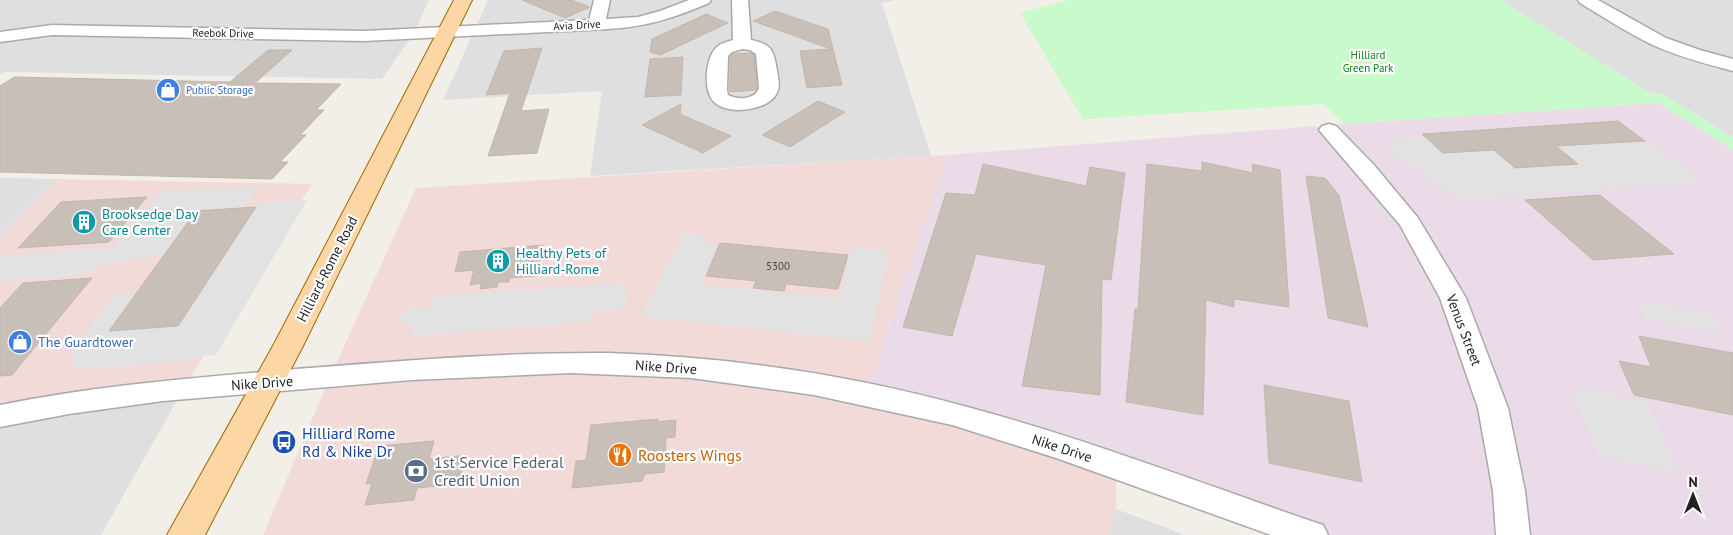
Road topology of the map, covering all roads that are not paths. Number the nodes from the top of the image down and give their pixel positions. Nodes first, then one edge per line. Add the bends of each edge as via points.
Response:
1 (463, 0) edge
2 (602, 0) edge
3 (703, 0) edge
4 (740, 0) edge
5 (1586, 0) edge
6 (597, 24) junction
7 (447, 32) junction
8 (0, 37) edge
9 (742, 44) dead end
10 (1733, 65) edge
11 (1330, 130) dead end
12 (269, 382) junction
13 (0, 416) edge
14 (186, 535) edge
15 (1311, 535) edge
16 (1512, 535) edge

1 - 7 main road, Hilliard-Rome Road
2 - 6 street
3 - 6 street, Avia Drive via 638,22
4 - 9 street
5 - 10 street via 1670,46
6 - 7 street, Avia Drive
7 - 8 street, Reebok Drive via 364,36 52,30
7 - 12 main road, Hilliard-Rome Road
11 - 16 street, Venus Street via 1410,223 1454,298 1494,408 1509,491
12 - 13 street, Nike Drive via 184,388 57,404
12 - 14 main road, Hilliard-Rome Road
12 - 15 street, Nike Drive via 533,364 628,364 734,372 803,382 935,410 1011,431

